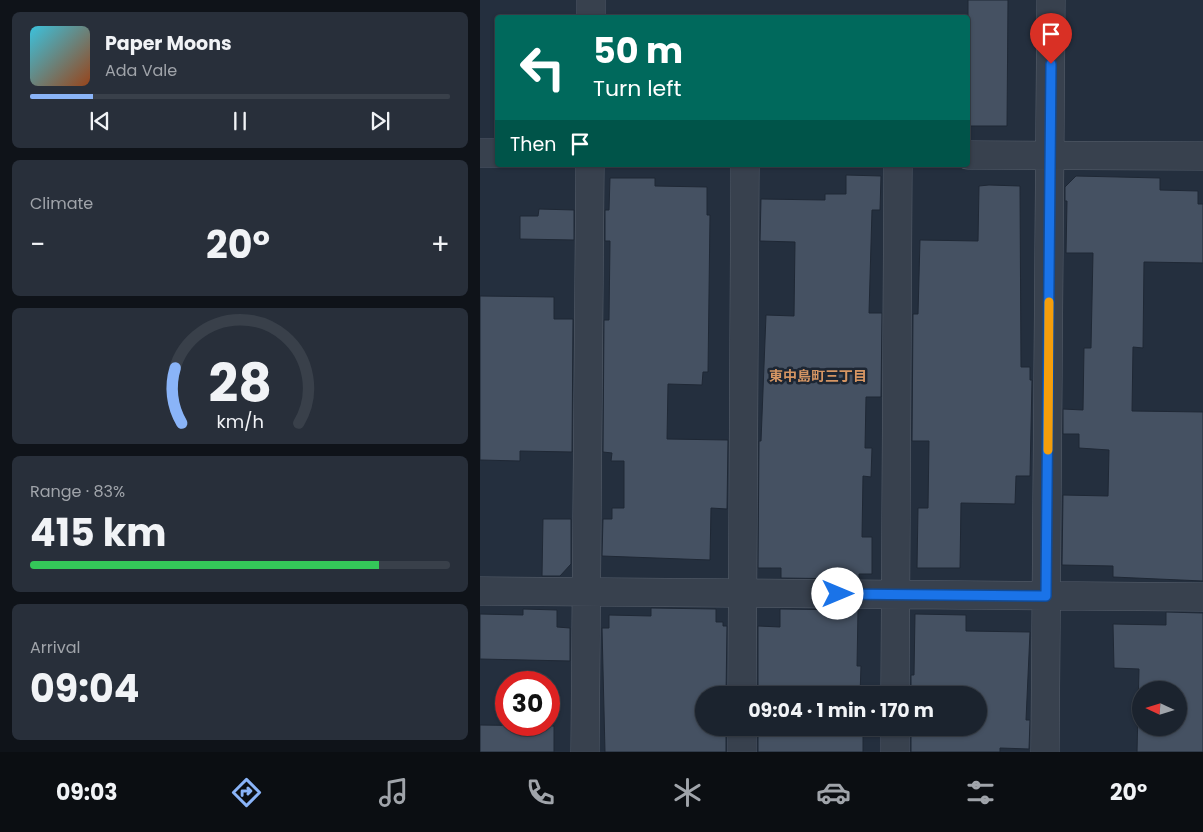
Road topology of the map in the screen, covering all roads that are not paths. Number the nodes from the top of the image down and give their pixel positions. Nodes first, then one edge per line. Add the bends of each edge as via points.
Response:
1 (591, 0) edge
2 (1051, 0) edge
3 (591, 15) edge
4 (480, 153) edge
5 (495, 153) edge
6 (970, 155) edge
7 (1050, 156) junction
8 (1203, 156) edge
9 (590, 167) edge
10 (745, 167) edge
11 (898, 167) edge
12 (480, 591) edge
13 (586, 592) junction
14 (743, 593) junction
15 (896, 594) junction
16 (1046, 596) junction
17 (1203, 597) edge
18 (742, 686) edge
19 (895, 686) edge
20 (742, 736) edge
21 (895, 736) edge
22 (585, 752) edge
23 (742, 752) edge
24 (895, 752) edge
25 (1045, 752) edge

1 - 3 street
2 - 7 street
4 - 5 street
6 - 7 street
7 - 8 street
7 - 16 street
9 - 13 street
10 - 14 street
11 - 15 street
12 - 13 street
13 - 14 street
13 - 22 street
14 - 15 street
14 - 18 street
15 - 16 street
15 - 19 street
16 - 17 street
16 - 25 street
20 - 23 street
21 - 24 street

